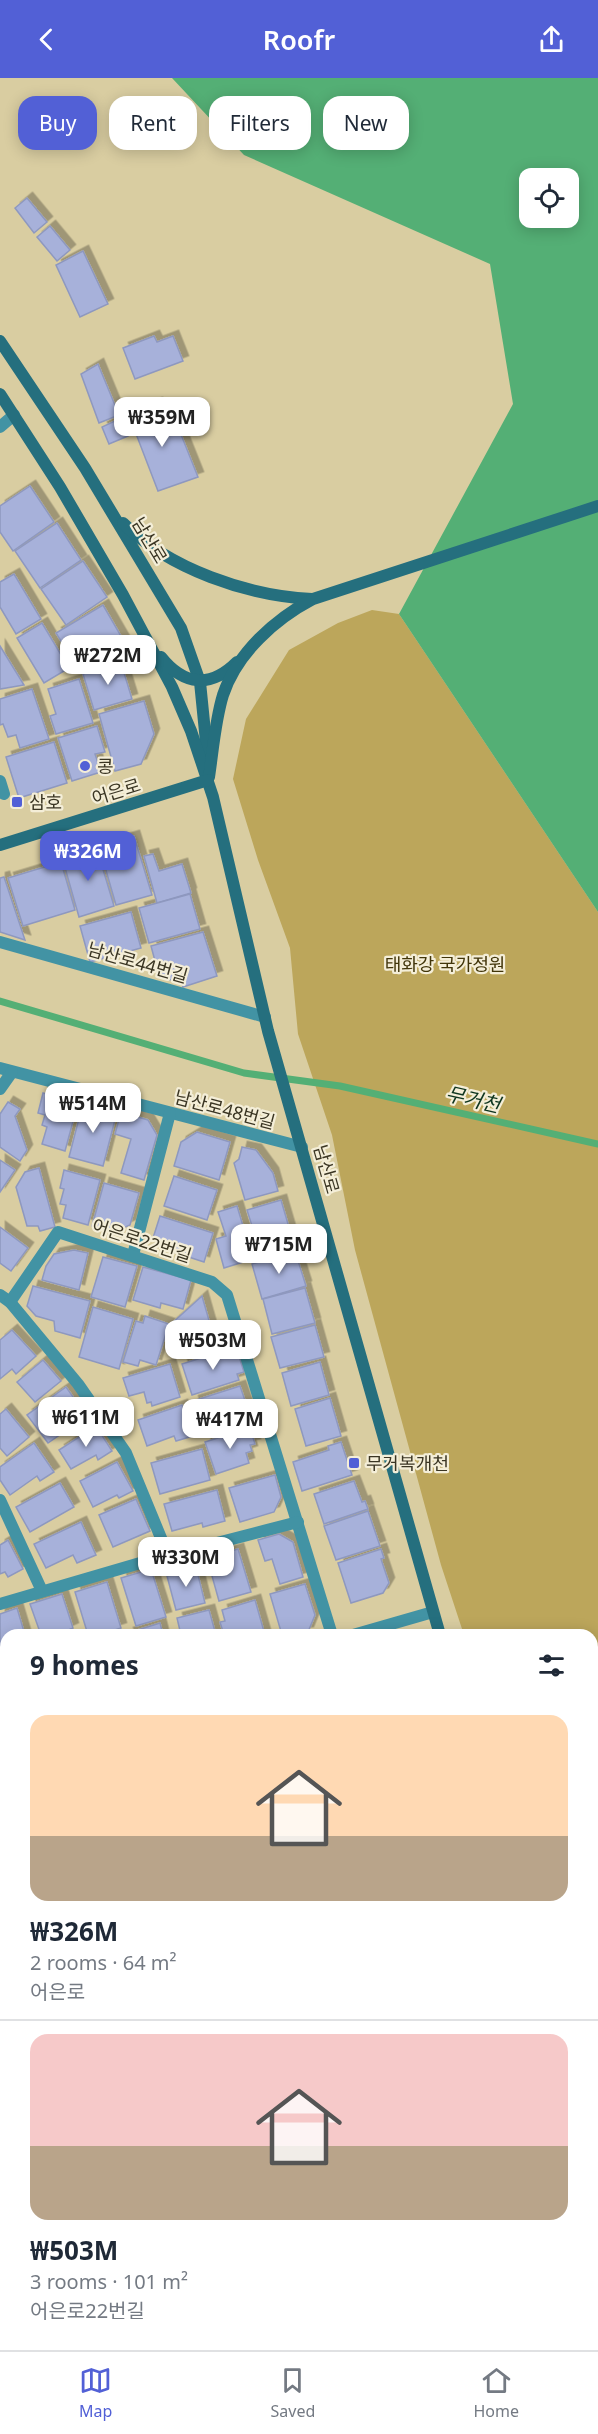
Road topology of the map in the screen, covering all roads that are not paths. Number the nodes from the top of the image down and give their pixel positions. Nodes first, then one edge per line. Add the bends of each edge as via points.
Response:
1 (0, 341) edge
2 (0, 394) edge
3 (0, 399) edge
4 (14, 415) junction
5 (0, 427) edge
6 (598, 506) edge
7 (111, 511) junction
8 (313, 599) junction
9 (151, 644) junction
10 (247, 653) junction
11 (200, 682) junction
12 (208, 780) junction
13 (0, 781) edge
14 (4, 794) dead end
15 (0, 845) edge
16 (0, 942) edge
17 (266, 1017) junction
18 (6, 1070) edge
19 (0, 1089) edge
20 (170, 1113) junction
21 (302, 1147) junction
22 (133, 1255) junction
23 (5, 1299) edge
24 (0, 1500) edge
25 (298, 1522) junction
26 (168, 1555) junction
27 (42, 1591) junction
28 (0, 1605) edge
29 (434, 1612) junction
30 (330, 1629) edge
31 (374, 1629) edge
32 (439, 1629) edge

1 - 7 main road, 남산로
2 - 4 main road, 남산로
3 - 4 main road
4 - 5 street
4 - 9 main road, 남산로
6 - 8 main road
7 - 8 main road via 148,545 188,568 267,594
7 - 11 main road, 남산로 via 181,628
8 - 10 main road via 282,619
9 - 11 main road via 183,677
9 - 12 main road, 남산로 via 191,731
10 - 11 main road via 216,678
10 - 12 main road via 224,695
11 - 12 main road, 남산로 via 207,726
12 - 15 main road, 어은로
12 - 17 main road, 남산로
13 - 14 street
16 - 17 street, 남산로44번길
17 - 21 main road, 남산로
18 - 19 street
18 - 20 street, 남산로48번길
20 - 21 street, 남산로48번길
20 - 22 street
21 - 29 main road, 남산로
22 - 23 street, 어은로22번길 via 58,1232
22 - 25 street, 어은로22번길 via 213,1282 227,1294
23 - 26 street, 어은로22번길 via 78,1384 126,1453
24 - 27 street
25 - 26 street
25 - 30 street, 어은로22번길
26 - 27 street
27 - 28 street
29 - 31 street
29 - 32 main road, 남산로

